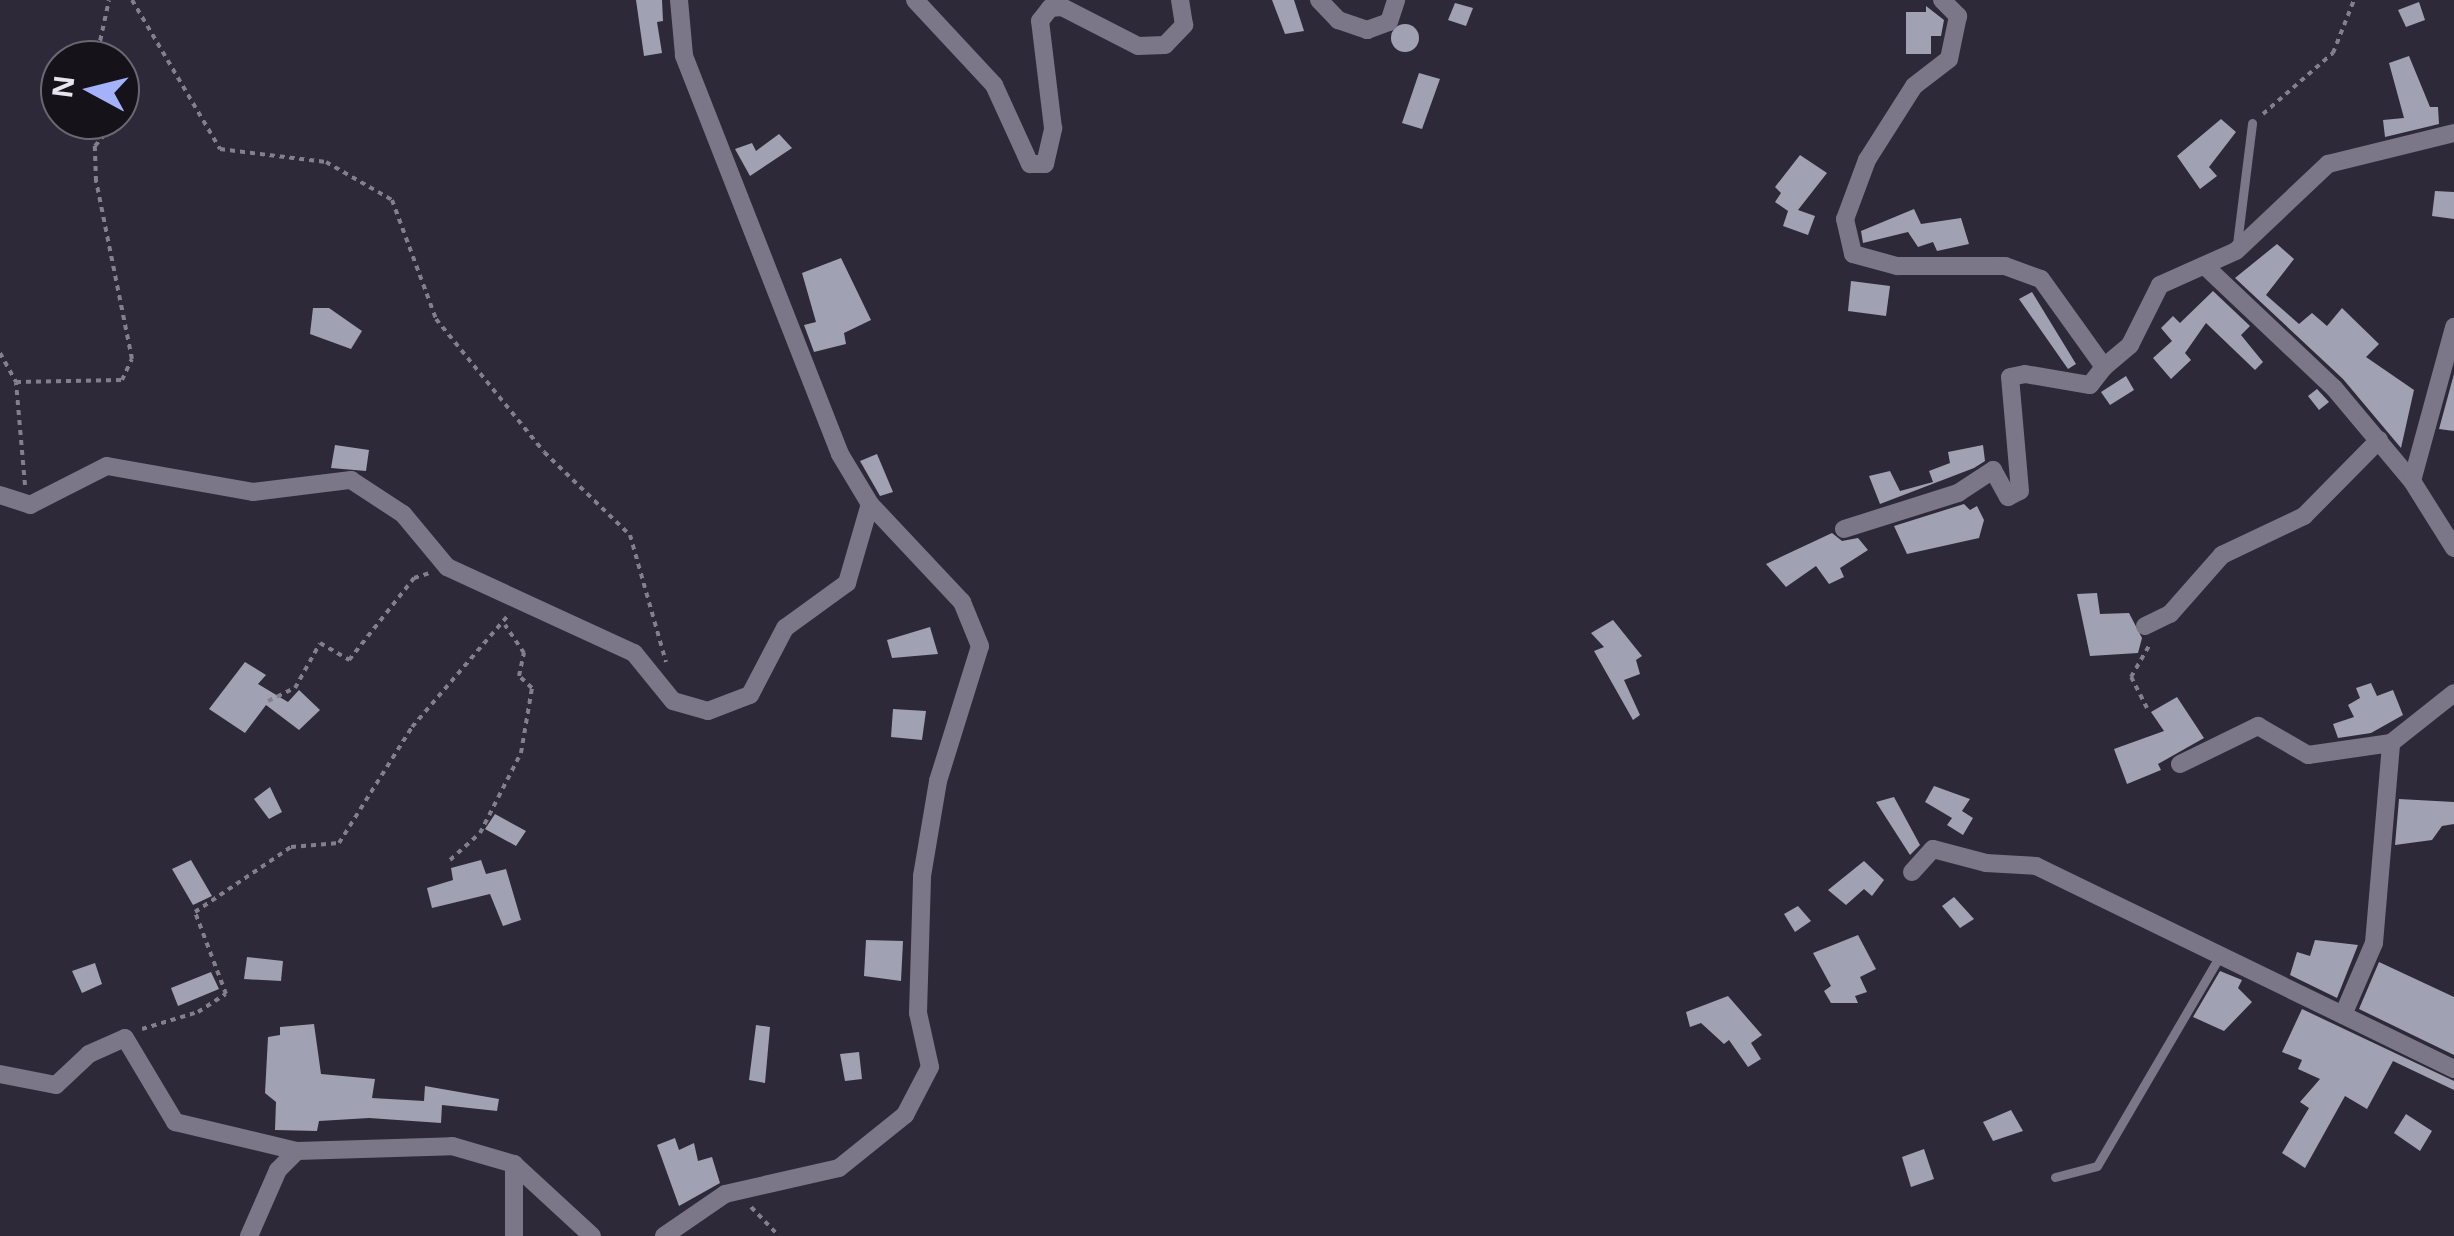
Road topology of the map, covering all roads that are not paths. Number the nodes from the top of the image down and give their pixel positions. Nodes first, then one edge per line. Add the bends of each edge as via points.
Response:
1 (679, 0) edge
2 (914, 0) edge
3 (1180, 0) edge
4 (1318, 0) edge
5 (1396, 0) edge
6 (1942, 0) edge
7 (2252, 123) road end
8 (2454, 133) edge
9 (2236, 251) junction
10 (2206, 268) junction
11 (2454, 327) edge
12 (2104, 367) junction
13 (2379, 440) junction
14 (2412, 481) junction
15 (0, 496) edge
16 (870, 504) junction
17 (1844, 528) dead end
18 (2454, 548) edge
19 (2146, 626) dead end
20 (2454, 694) edge
21 (2391, 743) junction
22 (2180, 764) dead end
23 (1912, 872) dead end
24 (2222, 951) junction
25 (2343, 1015) junction
26 (2454, 1069) edge
27 (0, 1074) edge
28 (297, 1150) junction
29 (514, 1164) junction
30 (2055, 1177) dead end
31 (249, 1236) edge
32 (514, 1236) edge
33 (592, 1236) edge
34 (664, 1236) edge

1 - 16 street via 684,55 840,454
2 - 3 street via 994,85 1030,164 1045,164 1053,128 1040,21 1050,8 1062,7 1138,46 1165,45 1184,25
4 - 5 street via 1338,20 1367,30 1389,22
6 - 12 street via 1958,16 1949,59 1914,86 1867,160 1844,219 1853,254 1897,266 2005,266 2041,279
7 - 9 lane
8 - 9 street via 2328,164
9 - 10 street
10 - 12 street via 2160,285 2130,344
10 - 13 street via 2334,388
11 - 14 street
12 - 17 street via 2090,385 2010,377 2020,491 2008,497 1993,470 1958,493
13 - 14 street
13 - 19 street via 2304,516 2222,555 2170,614
14 - 18 street
15 - 16 street via 30,504 107,466 253,492 351,480 402,514 447,567 634,653 673,701 708,711 750,695 786,628 847,583
16 - 34 street via 962,602 980,646 938,781 922,876 918,1013 930,1067 906,1115 840,1168 724,1194
20 - 21 street
21 - 22 street via 2308,756 2258,726
21 - 25 street via 2374,943
23 - 24 street via 1933,849 1986,863 2036,866
24 - 25 street
24 - 30 lane via 2097,1166
25 - 26 street
27 - 28 street via 56,1085 89,1054 126,1038 174,1122
28 - 29 street via 452,1146
28 - 31 street via 278,1170
29 - 32 street
29 - 33 street

